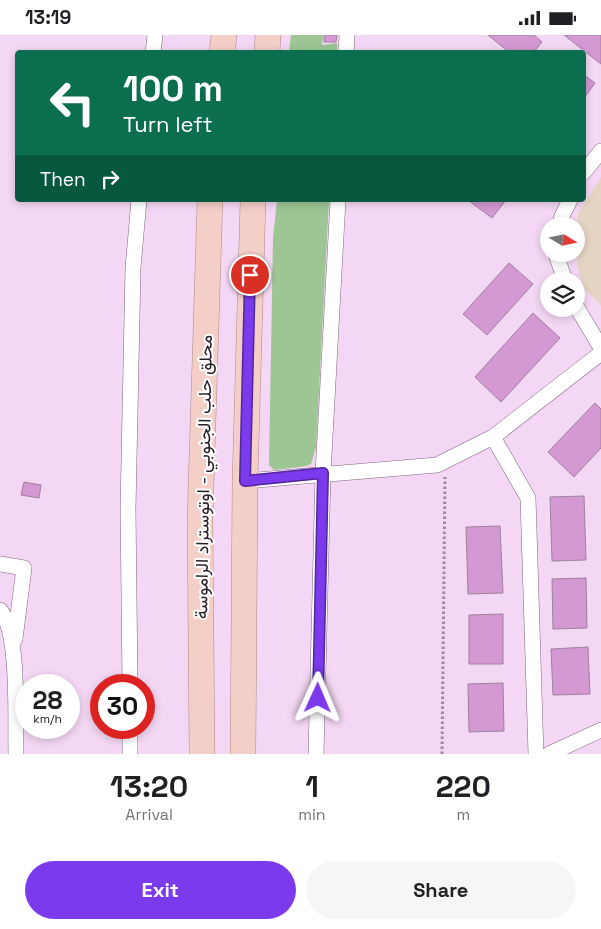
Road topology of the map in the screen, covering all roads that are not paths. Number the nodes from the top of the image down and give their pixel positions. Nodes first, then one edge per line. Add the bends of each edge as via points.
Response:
1 (155, 35) edge
2 (224, 35) edge
3 (268, 35) edge
4 (347, 35) edge
5 (153, 50) edge
6 (222, 50) edge
7 (267, 50) edge
8 (346, 50) edge
9 (601, 151) edge
10 (586, 170) edge
11 (139, 202) edge
12 (210, 202) edge
13 (253, 202) edge
14 (338, 202) edge
15 (569, 202) edge
16 (562, 217) edge
17 (582, 317) edge
18 (601, 348) edge
19 (601, 353) edge
20 (493, 437) junction
21 (323, 473) junction
22 (245, 481) junction
23 (0, 564) edge
24 (0, 609) edge
25 (14, 649) junction
26 (130, 674) edge
27 (601, 730) edge
28 (130, 739) edge
29 (16, 754) edge
30 (130, 754) edge
31 (202, 754) edge
32 (243, 754) edge
33 (316, 754) edge
34 (536, 754) edge
35 (549, 754) edge

1 - 5 street
2 - 6 highway
3 - 7 highway
4 - 8 street
9 - 10 street
11 - 26 street via 133,278 128,509
12 - 31 highway, محلق حلب الجنوبي - اوتوستراد الراموسة via 200,519
13 - 22 highway
14 - 21 street
15 - 16 street
17 - 18 street
19 - 20 street
20 - 21 street via 437,465
20 - 34 street via 528,498
21 - 22 street
21 - 33 street
22 - 32 highway
23 - 25 street via 24,568
24 - 25 street via 5,615
25 - 29 street
27 - 35 street
28 - 30 street

